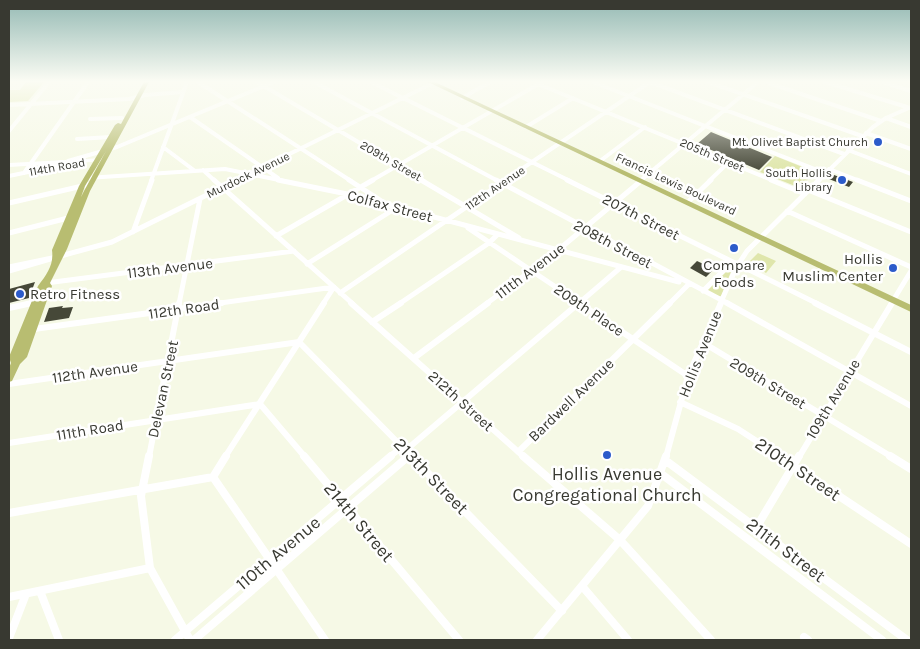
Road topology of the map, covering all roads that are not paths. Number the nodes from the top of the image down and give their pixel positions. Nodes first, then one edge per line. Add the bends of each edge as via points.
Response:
1 (24, 112) edge
2 (67, 112) edge
3 (125, 112) edge
4 (132, 112) edge
5 (176, 112) edge
6 (201, 112) edge
7 (246, 112) edge
8 (308, 112) edge
9 (369, 112) edge
10 (375, 112) edge
11 (432, 112) edge
12 (492, 112) edge
13 (497, 112) edge
14 (550, 112) edge
15 (607, 112) joint
16 (671, 112) edge
17 (723, 112) edge
18 (733, 112) edge
19 (796, 112) edge
20 (862, 112) edge
21 (898, 112) edge
22 (372, 114) junction
23 (190, 117) junction
24 (122, 118) junction
25 (90, 119) dead end
26 (883, 119) junction
27 (171, 125) junction
28 (528, 126) junction
29 (706, 126) junction
30 (645, 127) junction
31 (911, 127) edge
32 (463, 128) junction
33 (338, 130) junction
34 (9, 131) edge
35 (864, 135) junction
36 (111, 137) junction
37 (77, 139) dead end
38 (562, 142) junction
39 (685, 144) junction
40 (432, 146) junction
41 (163, 147) junction
42 (302, 148) junction
43 (111, 149) junction
44 (911, 149) edge
45 (102, 152) junction
46 (846, 152) junction
47 (101, 160) junction
48 (601, 160) junction
49 (64, 162) junction
50 (81, 162) junction
51 (729, 162) junction
52 (532, 163) junction
53 (30, 164) junction
54 (398, 165) junction
55 (9, 166) edge
56 (262, 168) junction
57 (203, 170) junction
58 (195, 171) junction
59 (827, 171) junction
60 (24, 173) junction
61 (152, 174) junction
62 (249, 174) junction
63 (911, 174) edge
64 (9, 176) edge
65 (91, 180) junction
66 (643, 180) junction
67 (282, 181) junction
68 (502, 184) junction
69 (82, 186) junction
70 (361, 186) junction
71 (222, 188) junction
72 (806, 192) junction
73 (347, 194) junction
74 (200, 199) junction
75 (690, 200) junction
76 (911, 201) edge
77 (9, 203) edge
78 (614, 204) junction
79 (388, 206) junction
80 (468, 206) junction
81 (396, 208) junction
82 (787, 211) junction
83 (68, 218) junction
84 (446, 221) junction
85 (465, 226) junction
86 (585, 229) junction
87 (133, 232) junction
88 (911, 232) edge
89 (9, 233) edge
90 (497, 235) junction
91 (762, 235) junction
92 (276, 236) junction
93 (525, 242) junction
94 (488, 243) junction
95 (294, 251) junction
96 (557, 251) junction
97 (57, 256) junction
98 (307, 264) junction
99 (188, 266) junction
100 (9, 267) edge
101 (737, 267) junction
102 (911, 267) edge
103 (620, 268) junction
104 (531, 270) junction
105 (9, 271) edge
106 (911, 271) edge
107 (46, 283) junction
108 (689, 284) junction
109 (334, 287) junction
110 (703, 291) junction
111 (340, 293) junction
112 (894, 298) junction
113 (722, 300) junction
114 (35, 302) junction
115 (579, 303) junction
116 (911, 305) edge
117 (9, 308) edge
118 (179, 309) junction
119 (911, 309) edge
120 (372, 322) junction
121 (34, 329) junction
122 (873, 332) junction
123 (633, 339) junction
124 (299, 342) junction
125 (702, 342) junction
126 (12, 352) edge
127 (911, 352) edge
128 (414, 358) junction
129 (168, 361) junction
130 (16, 362) junction
131 (849, 372) junction
132 (688, 376) junction
133 (9, 378) edge
134 (9, 384) edge
135 (462, 402) junction
136 (680, 402) junction
137 (260, 404) junction
138 (911, 406) edge
139 (822, 416) junction
140 (156, 420) junction
141 (9, 443) edge
142 (406, 450) junction
143 (518, 452) junction
144 (665, 460) junction
145 (792, 465) junction
146 (911, 469) edge
147 (660, 473) junction
148 (213, 476) junction
149 (142, 490) junction
150 (341, 500) junction
151 (348, 508) junction
152 (9, 513) edge
153 (756, 528) junction
154 (620, 540) junction
155 (911, 544) edge
156 (269, 560) junction
157 (150, 568) junction
158 (276, 569) junction
159 (582, 586) junction
160 (40, 591) junction
161 (26, 594) junction
162 (9, 597) edge
163 (562, 611) junction
164 (185, 632) junction
165 (9, 638) edge
166 (59, 640) edge
167 (176, 640) edge
168 (192, 640) edge
169 (325, 640) edge
170 (459, 640) edge
171 (537, 640) edge
172 (628, 640) edge
173 (711, 640) edge
174 (882, 640) edge
175 (907, 640) edge

1 - 34 street
2 - 53 street
3 - 24 main road
4 - 43 main road
5 - 27 street
6 - 23 street
7 - 42 street
8 - 33 street, 209th Street
9 - 22 street, 208th Street
10 - 22 street, Murdock Avenue
11 - 32 street, 207th Street
12 - 32 street
13 - 28 main road, Francis Lewis Boulevard
14 - 28 street
15 - 30 street, 205th Street
15 - 38 street, 112th Avenue
16 - 29 street
17 - 29 street, 111th Avenue
18 - 46 street
19 - 35 street
20 - 26 street
21 - 26 street, Hollis Avenue
22 - 33 street, Murdock Avenue
22 - 40 street, 208th Street
23 - 27 street
23 - 56 street
24 - 25 street
24 - 36 main road
26 - 31 street
26 - 35 street, Hollis Avenue
27 - 41 street
27 - 43 street
28 - 38 main road, Francis Lewis Boulevard
29 - 39 street, 111th Avenue
29 - 59 street
30 - 39 street, 205th Street
30 - 48 street
32 - 40 street
32 - 52 street, 207th Street
33 - 42 street, Murdock Avenue
33 - 54 street, 209th Street
35 - 44 street
35 - 46 street, Hollis Avenue
36 - 37 street
36 - 45 main road
38 - 48 main road, Francis Lewis Boulevard
38 - 52 street, 112th Avenue
39 - 51 street, 205th Street
39 - 66 street, 111th Avenue
40 - 54 street
40 - 68 street, 208th Street
41 - 58 street
41 - 61 street
42 - 56 street, Murdock Avenue
42 - 70 street
43 - 45 street
43 - 47 main road
45 - 47 main road
45 - 49 street
46 - 59 street, Hollis Avenue
46 - 63 street
47 - 50 main road, 114th Road
47 - 65 main road
48 - 66 main road, Francis Lewis Boulevard
49 - 50 main road
49 - 53 main road
50 - 60 street, 114th Road
51 - 72 street, 205th Street
51 - 75 street
52 - 68 street, 112th Avenue
52 - 78 street, 207th Street
53 - 55 main road
53 - 60 street
54 - 70 street
54 - 80 street, 209th Street
56 - 62 street, Murdock Avenue
56 - 67 street
57 - 58 street, Colfax Street
57 - 62 street, Colfax Street via 225,169
57 - 71 street, 212th Street
58 - 61 street, Colfax Street
59 - 72 street, Hollis Avenue
59 - 76 street
60 - 64 street, 114th Road
61 - 65 street, Colfax Street
61 - 87 street
62 - 67 street, Colfax Street
62 - 71 street, Murdock Avenue
65 - 69 main road
65 - 97 main road via 63,249
66 - 75 main road, Francis Lewis Boulevard
66 - 78 street, 111th Avenue
66 - 91 main road, Francis Lewis Boulevard
67 - 73 street, Colfax Street
68 - 80 street, 112th Avenue
68 - 86 street, 208th Street
69 - 77 street
69 - 83 main road
70 - 73 street
70 - 79 street
71 - 74 street, Murdock Avenue
71 - 92 street, 212th Street
72 - 82 street, Hollis Avenue
72 - 88 street, 205th Street
73 - 79 street, Colfax Street
73 - 92 street
74 - 87 street, Murdock Avenue
74 - 99 street, Delevan Street
75 - 91 main road, Francis Lewis Boulevard
78 - 86 street, 111th Avenue
78 - 101 street, 207th Street
79 - 81 street, Colfax Street
80 - 84 street, 112th Avenue
80 - 93 street, 209th Street
81 - 84 street, Colfax Street
81 - 98 street
82 - 91 street, Hollis Avenue
82 - 102 street
83 - 89 street
83 - 97 main road via 56,250
84 - 85 street, Colfax Street
84 - 111 street, 112th Avenue
85 - 90 street, Colfax Street
85 - 94 street, 209th Place
86 - 96 street, 111th Avenue
86 - 108 street, 208th Street
87 - 97 street, Murdock Avenue via 97,248
90 - 93 street, Colfax Street
90 - 94 street
91 - 101 street, Hollis Avenue
91 - 112 main road, Francis Lewis Boulevard
92 - 95 street, 212th Street
93 - 96 street, Colfax Street
94 - 104 street, 209th Place
94 - 120 street
95 - 98 street, 212th Street
95 - 99 street, 113th Avenue
96 - 103 street, Colfax Street
96 - 104 street, 111th Avenue
97 - 100 street, Murdock Avenue
97 - 105 street, Murdock Avenue
97 - 107 main road
98 - 109 street, 212th Street
99 - 107 street, 113th Avenue
99 - 118 street, Delevan Street
101 - 110 street via 726,268
101 - 113 street, Hollis Avenue
101 - 122 street, 207th Street via 746,267
103 - 108 street, Colfax Street
103 - 115 street, 110th Avenue
104 - 115 street, 209th Place
104 - 128 street, 111th Avenue
106 - 112 street, 109th Avenue
107 - 114 main road
107 - 121 main road via 48,286
108 - 110 street, 208th Street
108 - 123 street, Bardwell Avenue
109 - 111 street, 212th Street
109 - 118 street, 112th Road
109 - 124 street
110 - 113 street, 208th Street
111 - 120 street, 212th Street
112 - 116 main road, Francis Lewis Boulevard
112 - 119 main road, Francis Lewis Boulevard
112 - 122 street, 109th Avenue
113 - 125 street, Hollis Avenue
113 - 131 street, 208th Street
114 - 117 street
114 - 126 main road
115 - 123 street, 209th Place
115 - 135 street, 110th Avenue
118 - 121 street, 112th Road
118 - 129 street, Delevan Street
120 - 128 street, 212th Street
121 - 130 main road via 22,357
122 - 127 street, 207th Street
122 - 131 street, 109th Avenue
123 - 132 street, 209th Place
123 - 143 street, Bardwell Avenue
124 - 129 street, 112th Avenue
124 - 137 street
124 - 142 street, 213th Street
125 - 132 street, Hollis Avenue
125 - 139 street, 209th Street
126 - 130 main road
128 - 135 street, 212th Street
129 - 134 street, 112th Avenue
129 - 140 street, Delevan Street
130 - 133 main road
131 - 138 street, 208th Street
131 - 139 street, 109th Avenue
132 - 136 street, Hollis Avenue
135 - 142 street, 110th Avenue
135 - 143 street, 212th Street
136 - 144 street, Hollis Avenue
136 - 145 street, 210th Street via 738,428
137 - 140 street, 111th Road
137 - 148 street
137 - 150 street, 214th Street
139 - 145 street, 109th Avenue
139 - 146 street, 209th Street
140 - 141 street, 111th Road
140 - 149 street, Delevan Street
142 - 150 street, 110th Avenue via 397,451
142 - 151 street, 110th Avenue via 404,460
142 - 163 street, 213th Street
143 - 154 street, 212th Street
144 - 147 street, Hollis Avenue
144 - 153 street, 211th Street
145 - 153 street, 109th Avenue
145 - 155 street, 210th Street
147 - 154 street, Hollis Avenue via 648,506
147 - 174 street, 211th Street
148 - 149 street
148 - 156 street
149 - 152 street
149 - 157 street, Delevan Street
150 - 151 street, 214th Street
150 - 156 street, 110th Avenue
151 - 158 street, 110th Avenue
151 - 170 street, 214th Street
153 - 175 street, 211th Street
154 - 159 street, Hollis Avenue
154 - 173 street, 212th Street
156 - 158 street
156 - 164 street, 110th Avenue
157 - 160 street
157 - 164 street
158 - 168 street, 110th Avenue
158 - 169 street
159 - 163 street, Hollis Avenue
159 - 172 street
160 - 161 street
160 - 166 street
161 - 162 street
161 - 165 street
163 - 171 street, Hollis Avenue
164 - 167 street, 110th Avenue
164 - 168 street

